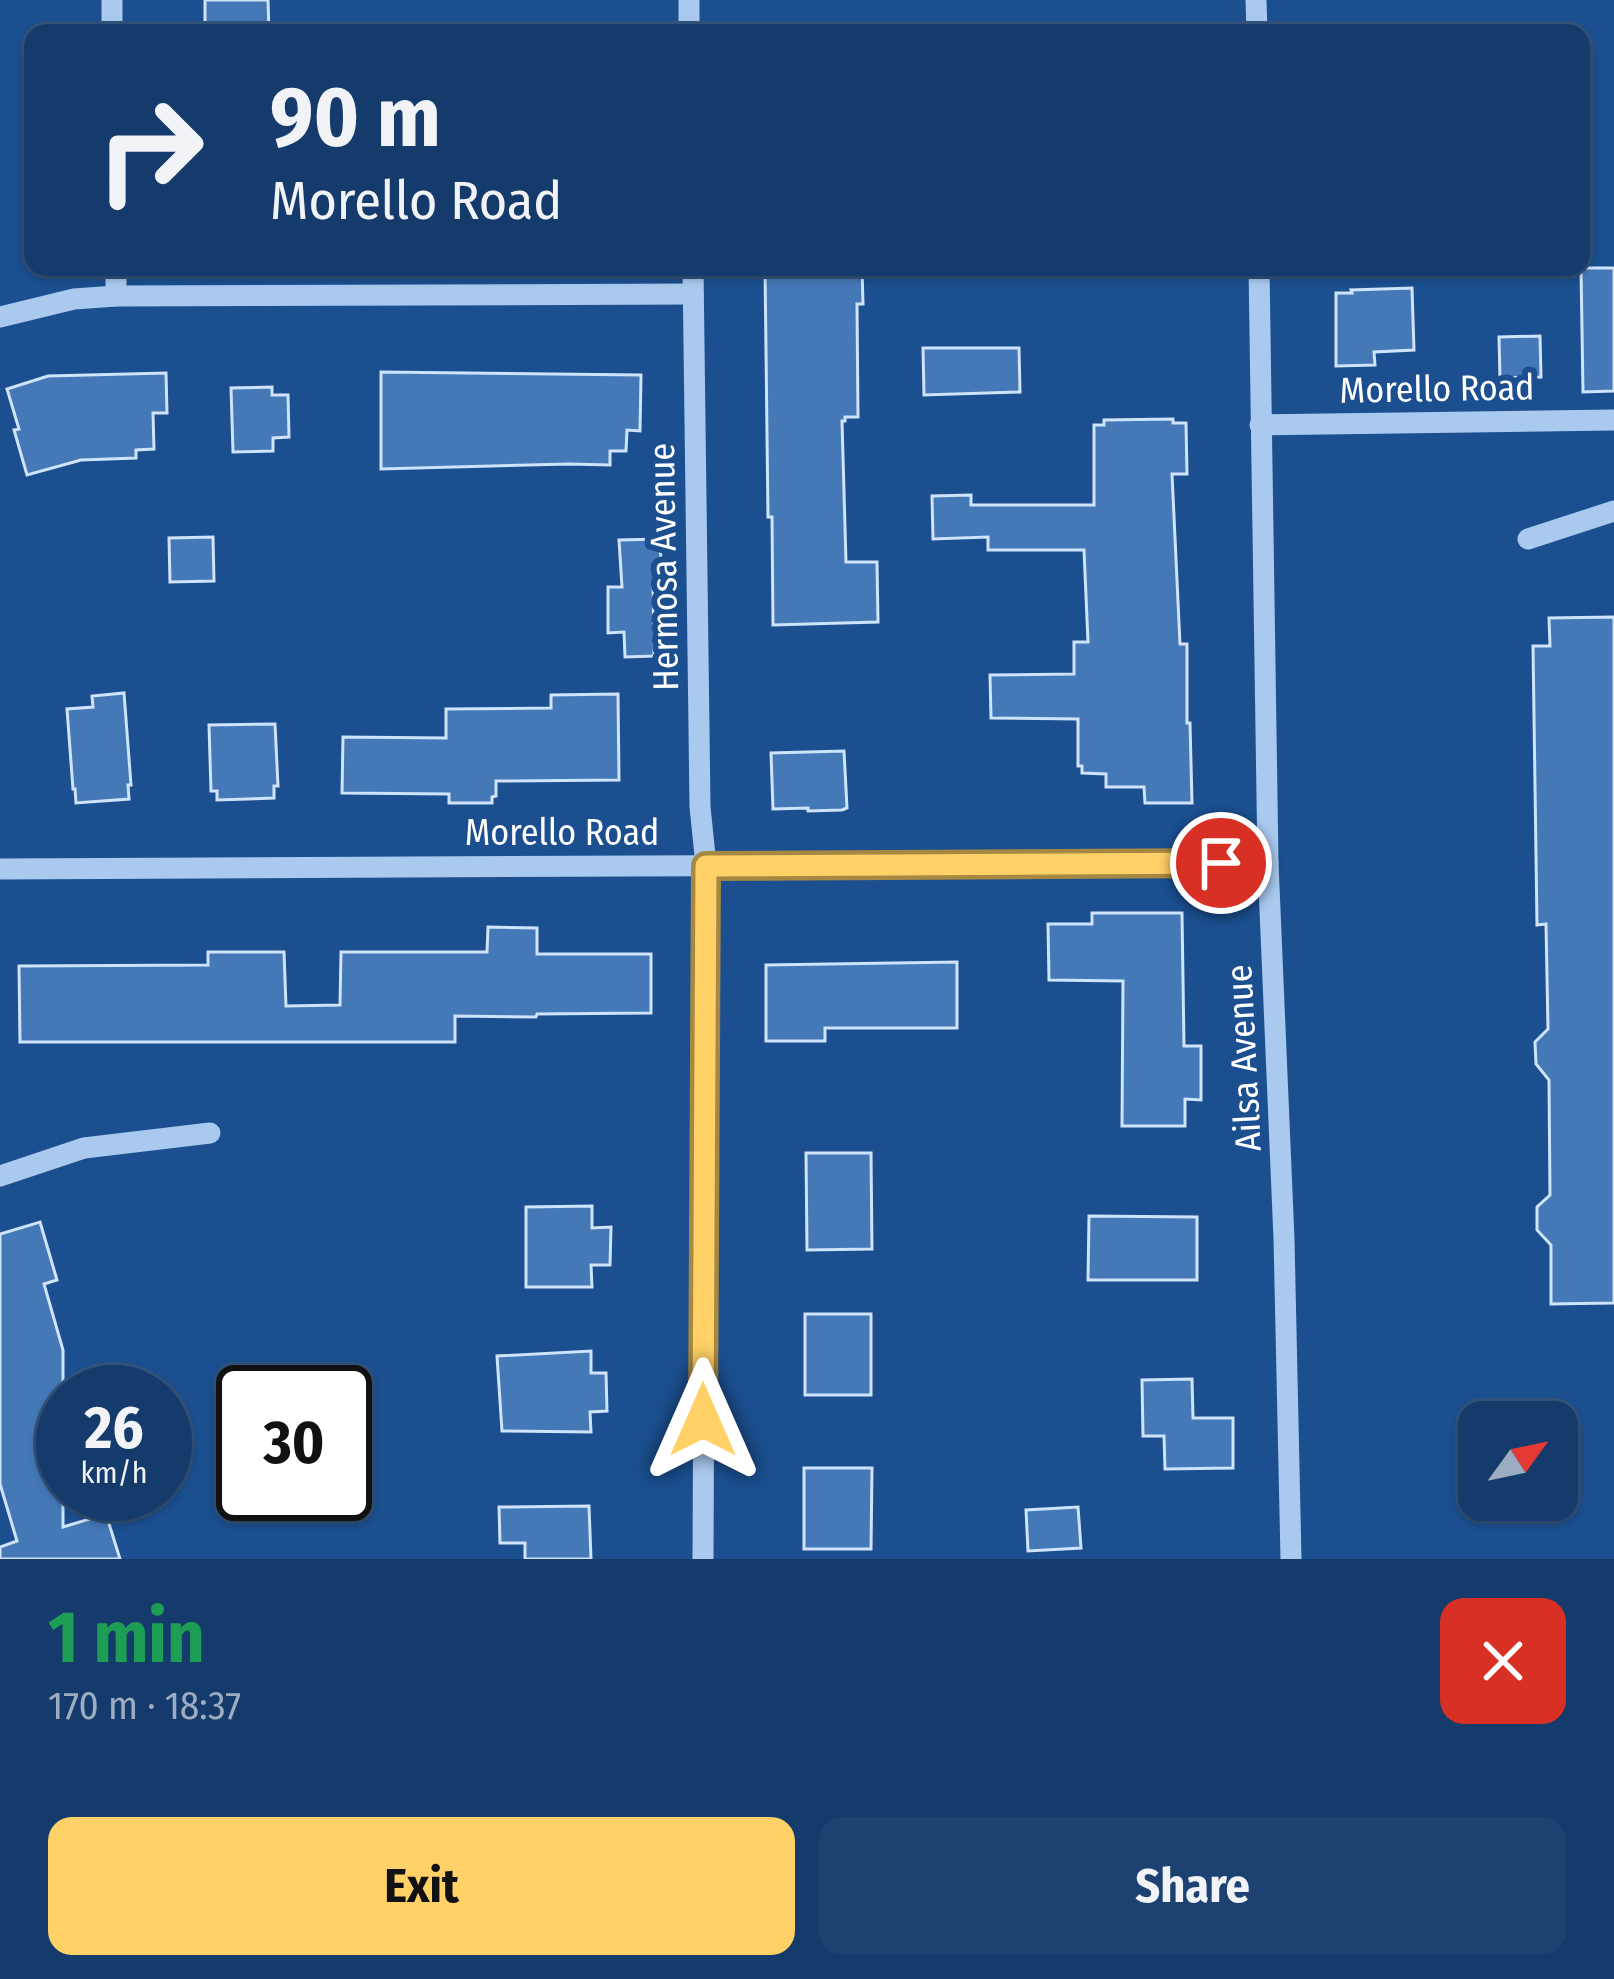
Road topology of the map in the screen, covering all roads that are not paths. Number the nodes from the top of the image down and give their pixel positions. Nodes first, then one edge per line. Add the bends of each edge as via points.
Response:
1 (116, 276) edge
2 (693, 276) edge
3 (1258, 276) edge
4 (693, 294) junction
5 (116, 296) junction
6 (0, 317) edge
7 (1614, 420) edge
8 (1260, 425) junction
9 (1614, 511) edge
10 (1528, 539) dead end
11 (1268, 863) junction
12 (706, 866) junction
13 (0, 869) edge
14 (210, 1132) dead end
15 (0, 1176) edge
16 (703, 1559) edge
17 (1291, 1559) edge

1 - 5 street
2 - 4 street, Hermosa Avenue
3 - 8 street, Ailsa Avenue
4 - 5 street
4 - 12 street, Hermosa Avenue
5 - 6 street
7 - 8 street, Morello Road
8 - 11 street, Ailsa Avenue
9 - 10 street
11 - 12 street, Morello Road
11 - 17 street, Ailsa Avenue
12 - 13 street, Morello Road
12 - 16 street, Hermosa Avenue
14 - 15 street via 84,1148

